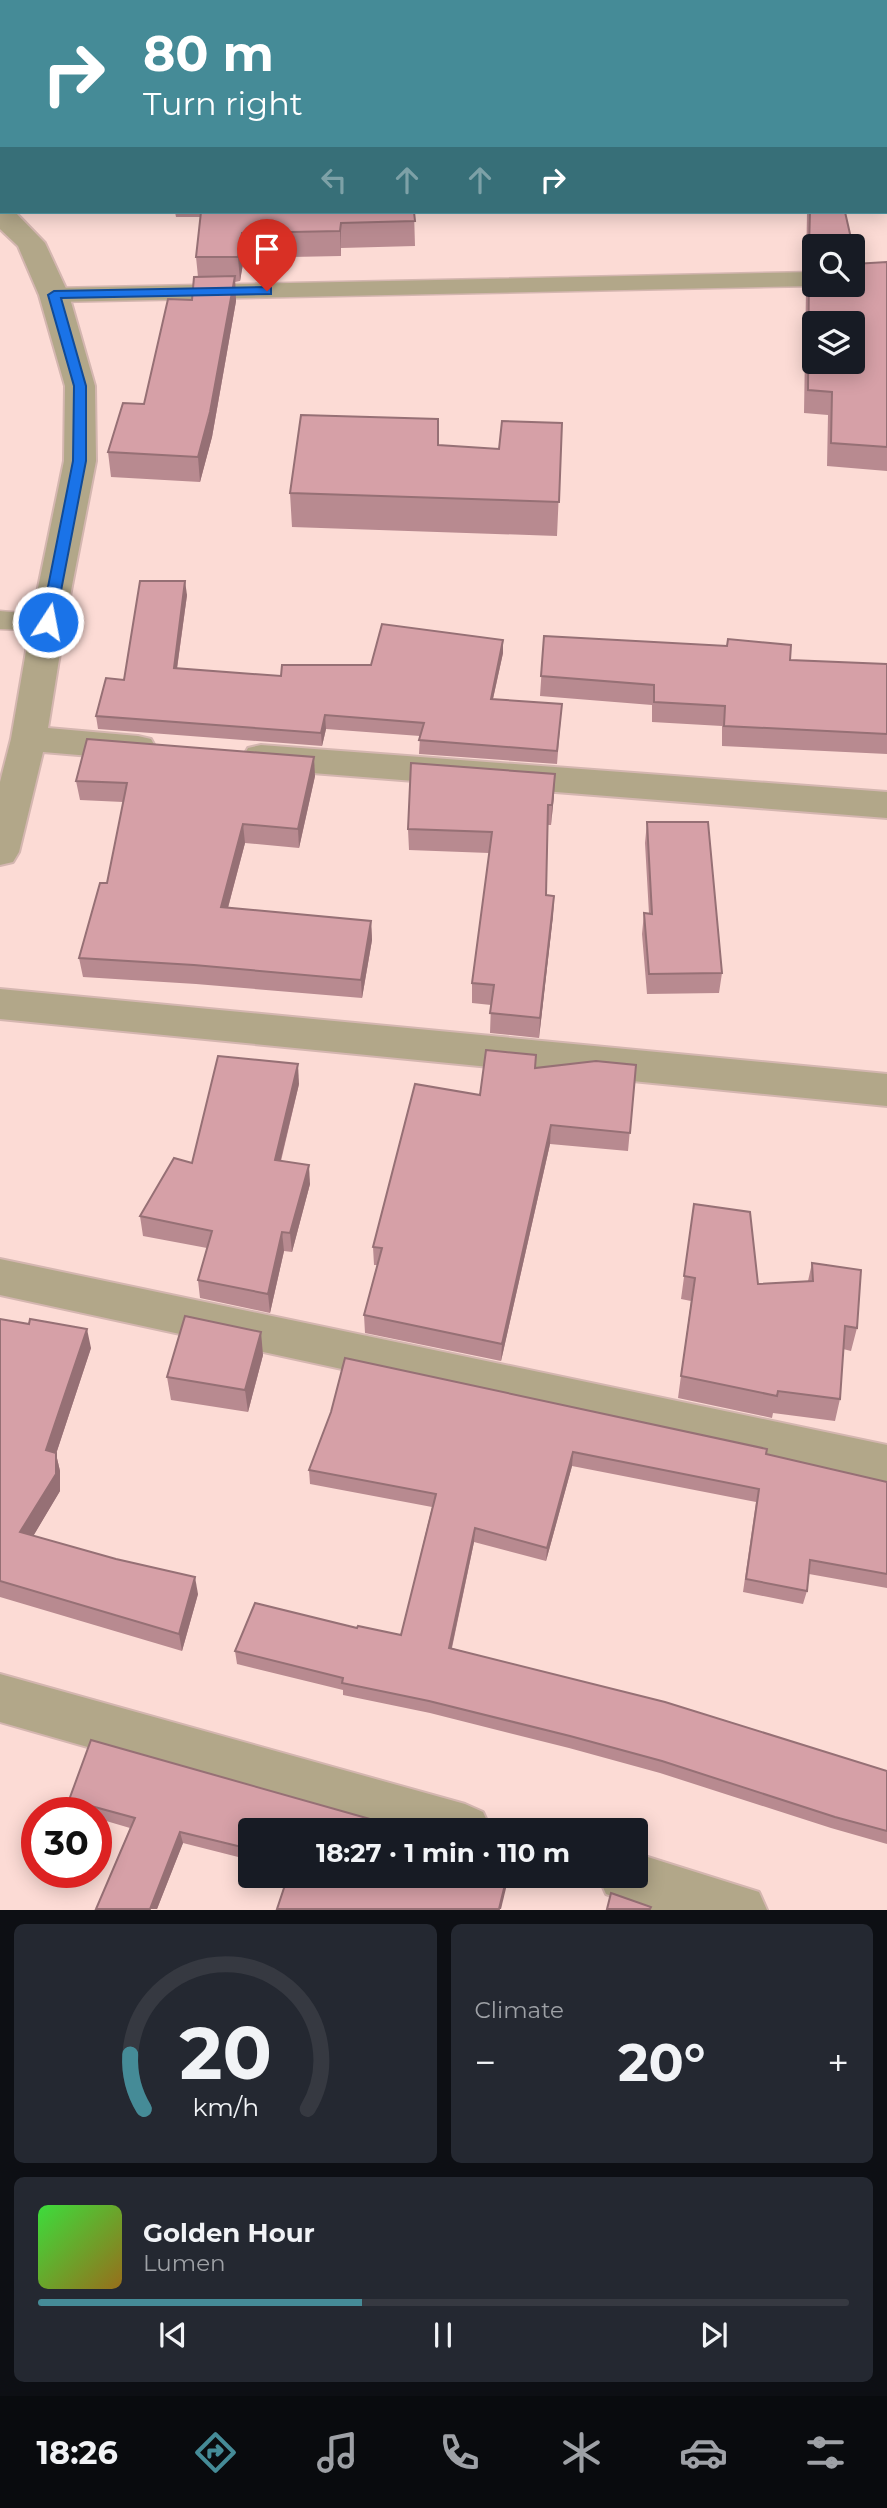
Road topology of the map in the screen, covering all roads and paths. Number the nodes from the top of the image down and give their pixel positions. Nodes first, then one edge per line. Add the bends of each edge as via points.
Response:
1 (1, 214) edge
2 (802, 279) edge
3 (54, 295) junction
4 (0, 620) edge
5 (48, 622) junction
6 (29, 739) junction
7 (173, 750) edge
8 (225, 754) edge
9 (887, 805) edge
10 (0, 852) edge
11 (0, 1004) edge
12 (887, 1090) edge
13 (0, 1277) edge
14 (887, 1466) edge
15 (0, 1698) edge
16 (423, 1818) edge
17 (648, 1883) edge
18 (741, 1909) edge

1 - 3 street via 31,243
2 - 3 lane
3 - 5 street via 80,386 80,461
4 - 5 lane
5 - 6 street
6 - 7 street
6 - 10 street
8 - 9 street
11 - 12 street
13 - 14 street
15 - 16 street
17 - 18 street

